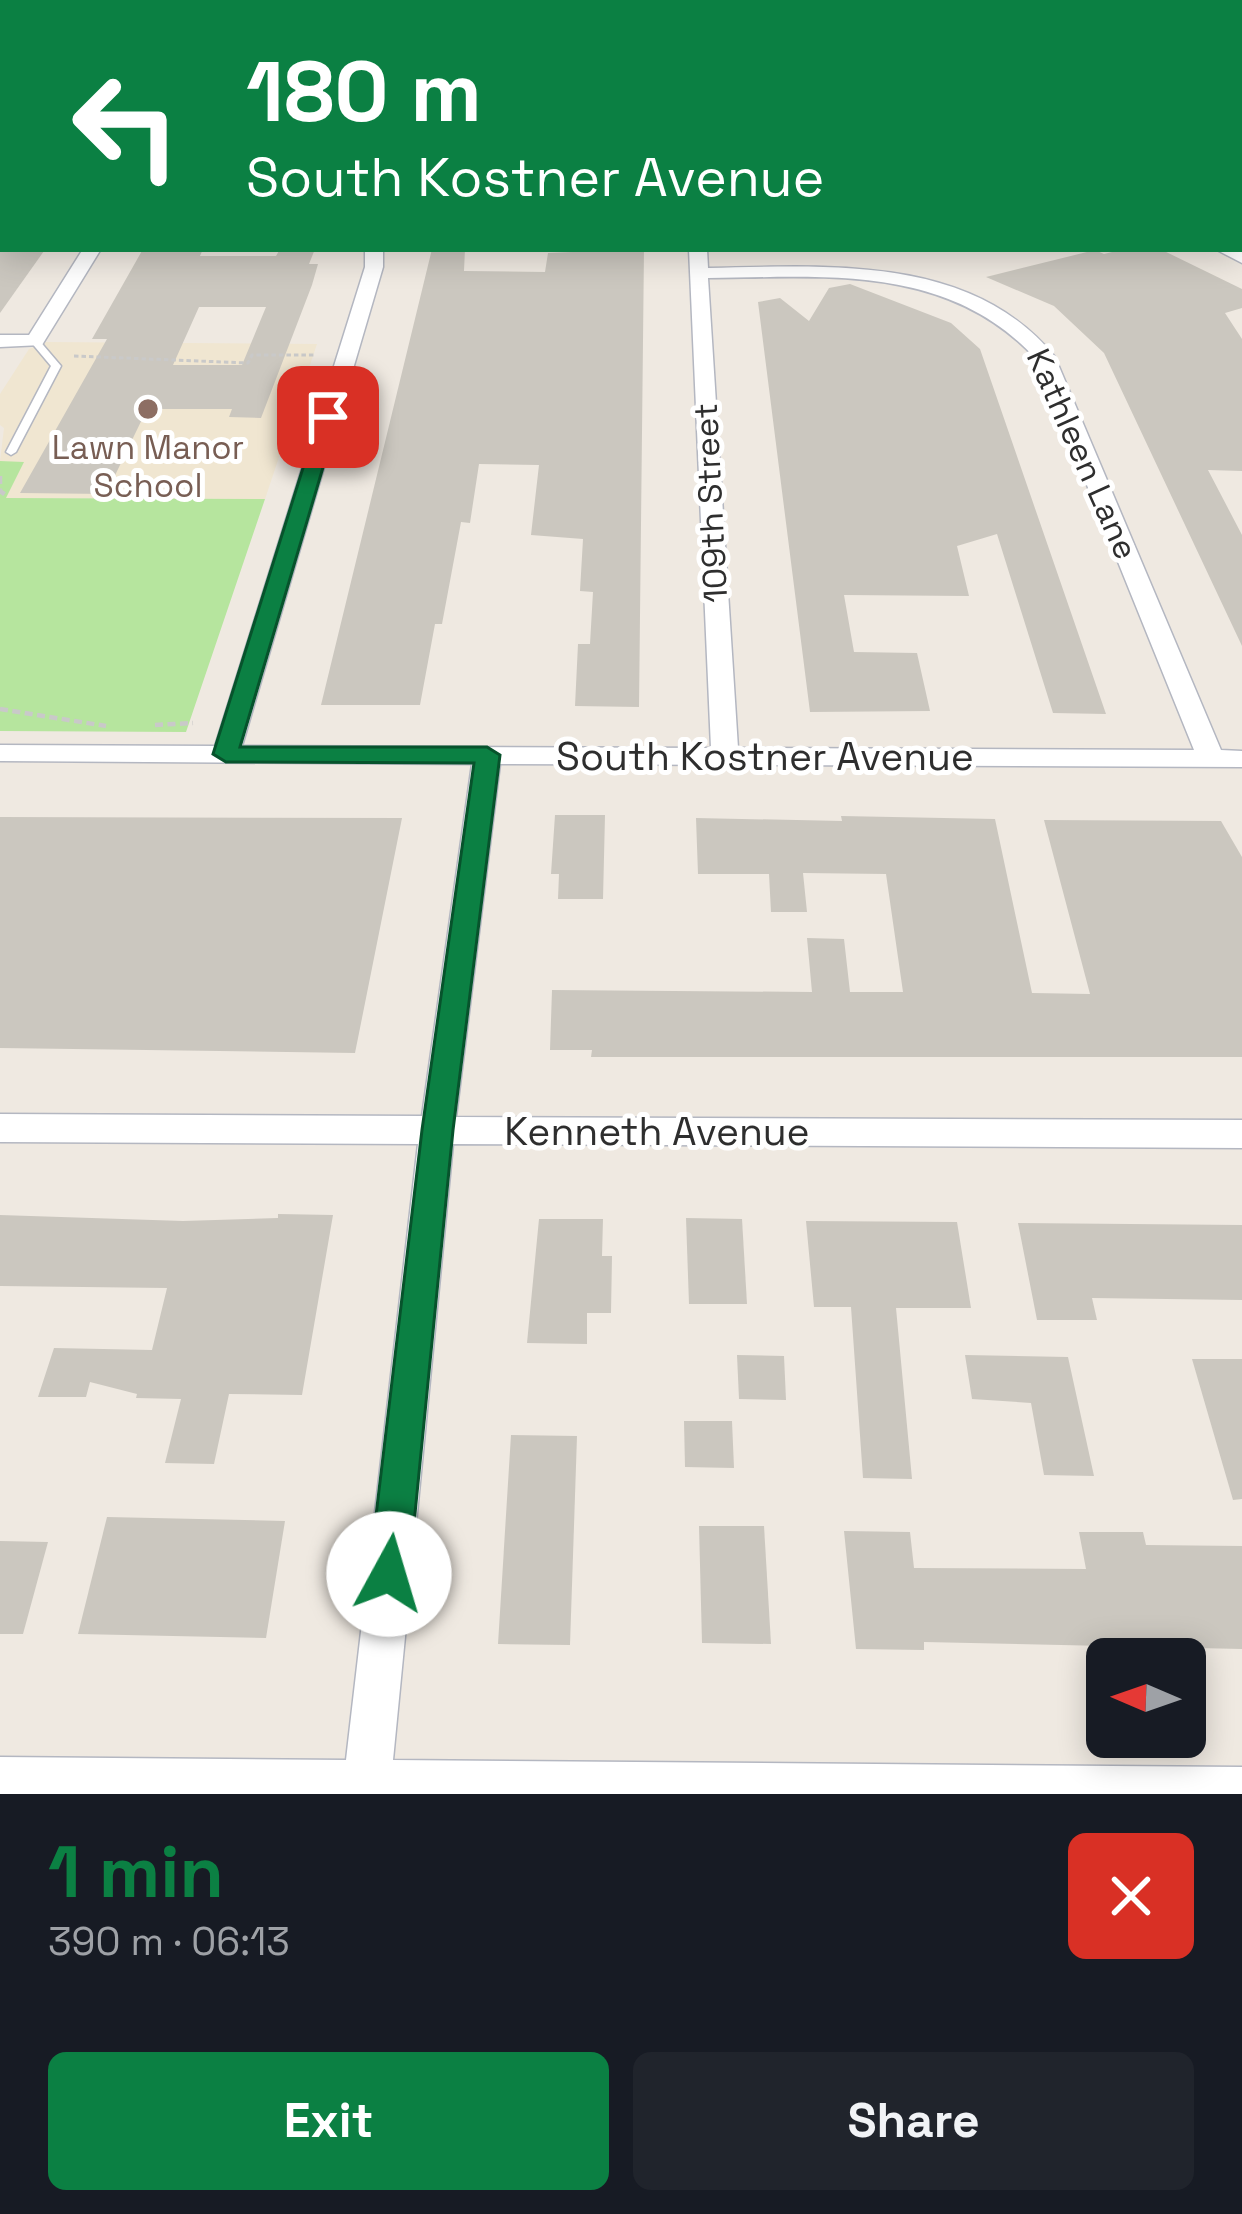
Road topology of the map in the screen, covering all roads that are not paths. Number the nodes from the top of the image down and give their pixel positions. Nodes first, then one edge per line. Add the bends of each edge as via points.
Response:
1 (90, 252) edge
2 (374, 252) edge
3 (698, 261) edge
4 (0, 341) edge
5 (34, 341) junction
6 (11, 452) dead end
7 (0, 753) edge
8 (226, 754) junction
9 (487, 755) junction
10 (724, 756) junction
11 (1211, 758) junction
12 (1242, 759) edge
13 (0, 1128) edge
14 (437, 1130) junction
15 (1242, 1134) edge
16 (0, 1781) edge
17 (366, 1789) edge
18 (1242, 1791) edge

1 - 5 street
2 - 8 street
3 - 10 street, 109th Street
3 - 11 street, Kathleen Lane via 894,279 971,299 1024,331 1046,357
4 - 5 street
5 - 6 lane via 56,366
7 - 8 street, South Kostner Avenue
8 - 9 street, South Kostner Avenue
9 - 10 street, South Kostner Avenue
9 - 14 street
10 - 11 street, South Kostner Avenue
11 - 12 street, South Kostner Avenue
13 - 14 street, Kenneth Avenue
14 - 15 street, Kenneth Avenue
14 - 17 street
16 - 17 street
17 - 18 street

